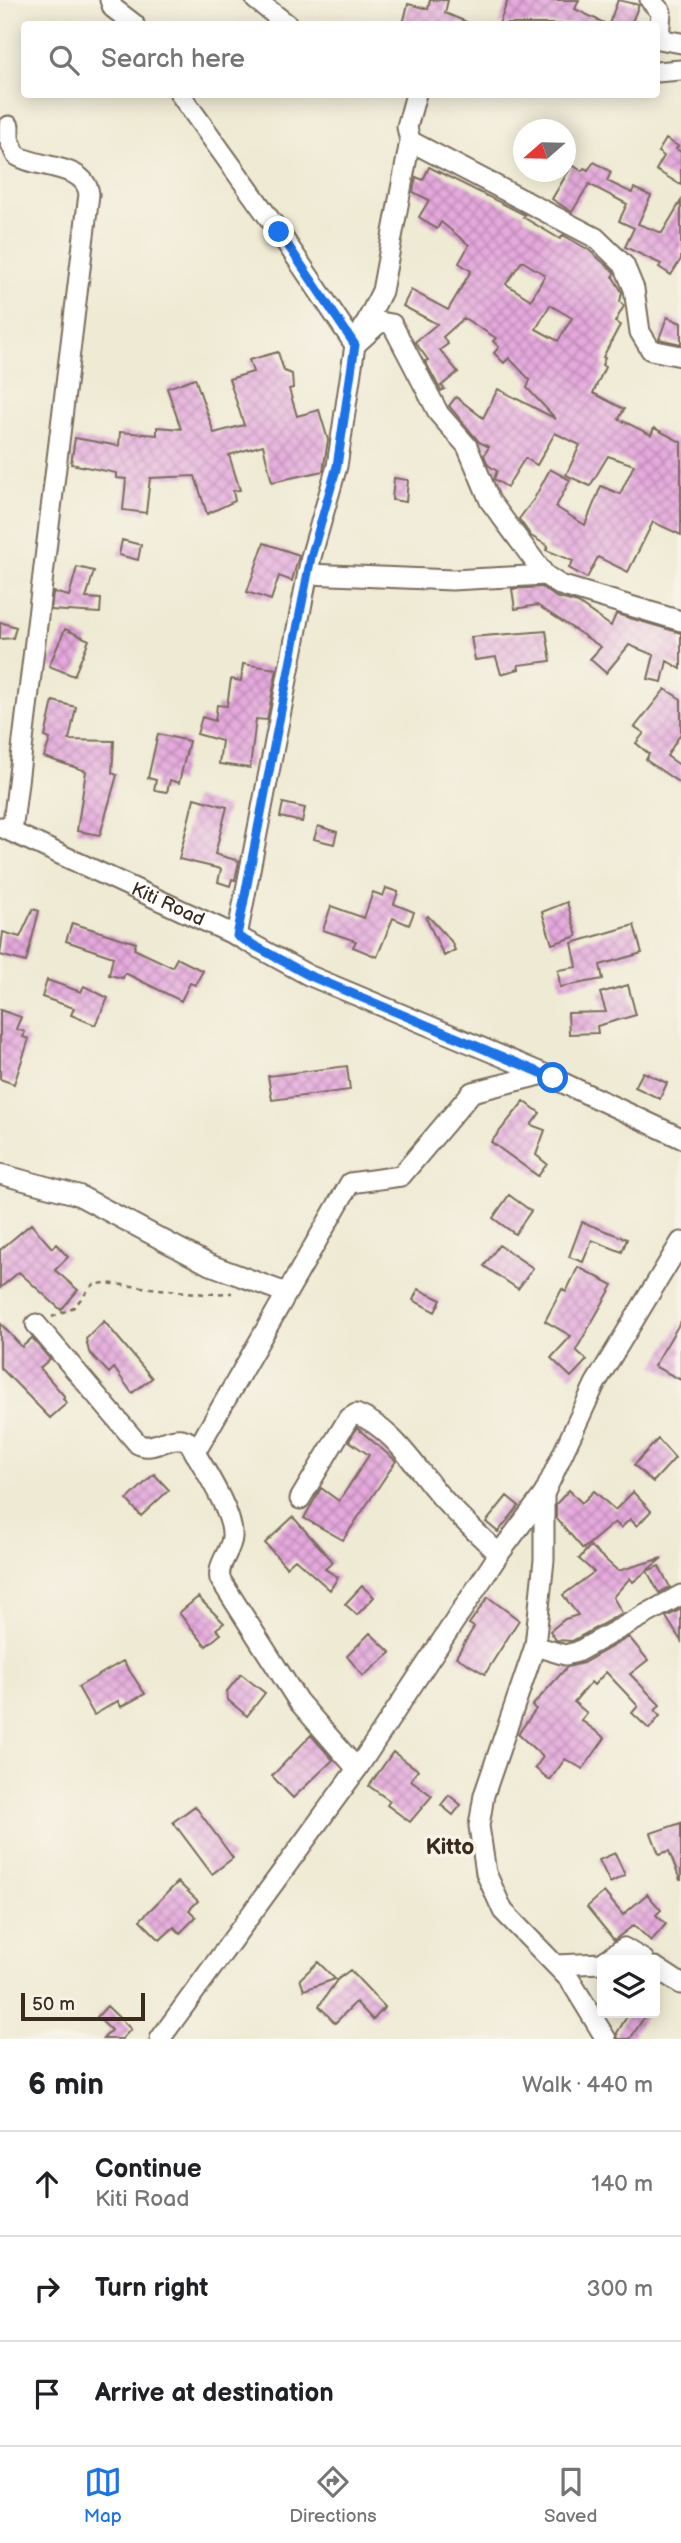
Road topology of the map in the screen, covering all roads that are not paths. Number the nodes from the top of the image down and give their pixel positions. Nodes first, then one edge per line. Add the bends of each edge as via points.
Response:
1 (256, 0) edge
2 (650, 0) edge
3 (115, 3) edge
4 (131, 21) edge
5 (283, 21) edge
6 (660, 25) edge
7 (660, 38) edge
8 (681, 43) edge
9 (681, 69) edge
10 (660, 72) edge
11 (183, 98) edge
12 (415, 98) edge
13 (9, 126) dead end
14 (410, 141) junction
15 (355, 345) junction
16 (681, 356) edge
17 (308, 574) junction
18 (545, 575) junction
19 (681, 621) edge
20 (6, 829) edge
21 (237, 936) junction
22 (544, 1074) junction
23 (681, 1138) edge
24 (0, 1174) edge
25 (681, 1242) edge
26 (286, 1293) junction
27 (36, 1324) road end
28 (195, 1453) junction
29 (544, 1494) junction
30 (300, 1499) dead end
31 (499, 1554) junction
32 (681, 1595) edge
33 (535, 1646) junction
34 (357, 1769) junction
35 (614, 1955) edge
36 (636, 1955) edge
37 (597, 1962) edge
38 (556, 1965) junction
39 (660, 1970) edge
40 (681, 1983) edge
41 (160, 2039) edge
42 (606, 2039) edge

1 - 5 street
2 - 6 street via 661,12
3 - 4 street
7 - 8 street
9 - 10 street
11 - 15 street
12 - 14 street via 407,127
13 - 20 street via 16,155 76,174 89,194
14 - 15 street via 382,291
14 - 16 street via 596,238 624,265 634,289 640,332 651,350
15 - 17 street via 337,466
15 - 18 street via 380,322 392,324 439,414 467,446 490,501
17 - 18 street via 452,580
17 - 21 street
18 - 19 street via 560,585
20 - 21 street, Kiti Road
21 - 22 street, Kiti Road via 308,975
22 - 23 street, Kiti Road
22 - 26 street via 472,1092 401,1176 350,1183
24 - 26 street via 78,1195 208,1264
25 - 29 street via 595,1384
26 - 28 street
27 - 28 street via 138,1444 147,1447 181,1438
28 - 34 street via 232,1530 220,1579 298,1701
29 - 31 street
29 - 33 street via 544,1560
30 - 31 street via 348,1419 356,1414 370,1419 398,1445 462,1520
31 - 34 street
32 - 33 street via 577,1652 565,1654
33 - 38 street via 484,1795 479,1844 503,1911
34 - 41 street
35 - 36 street via 624,1948
37 - 38 street
38 - 42 street
39 - 40 street

